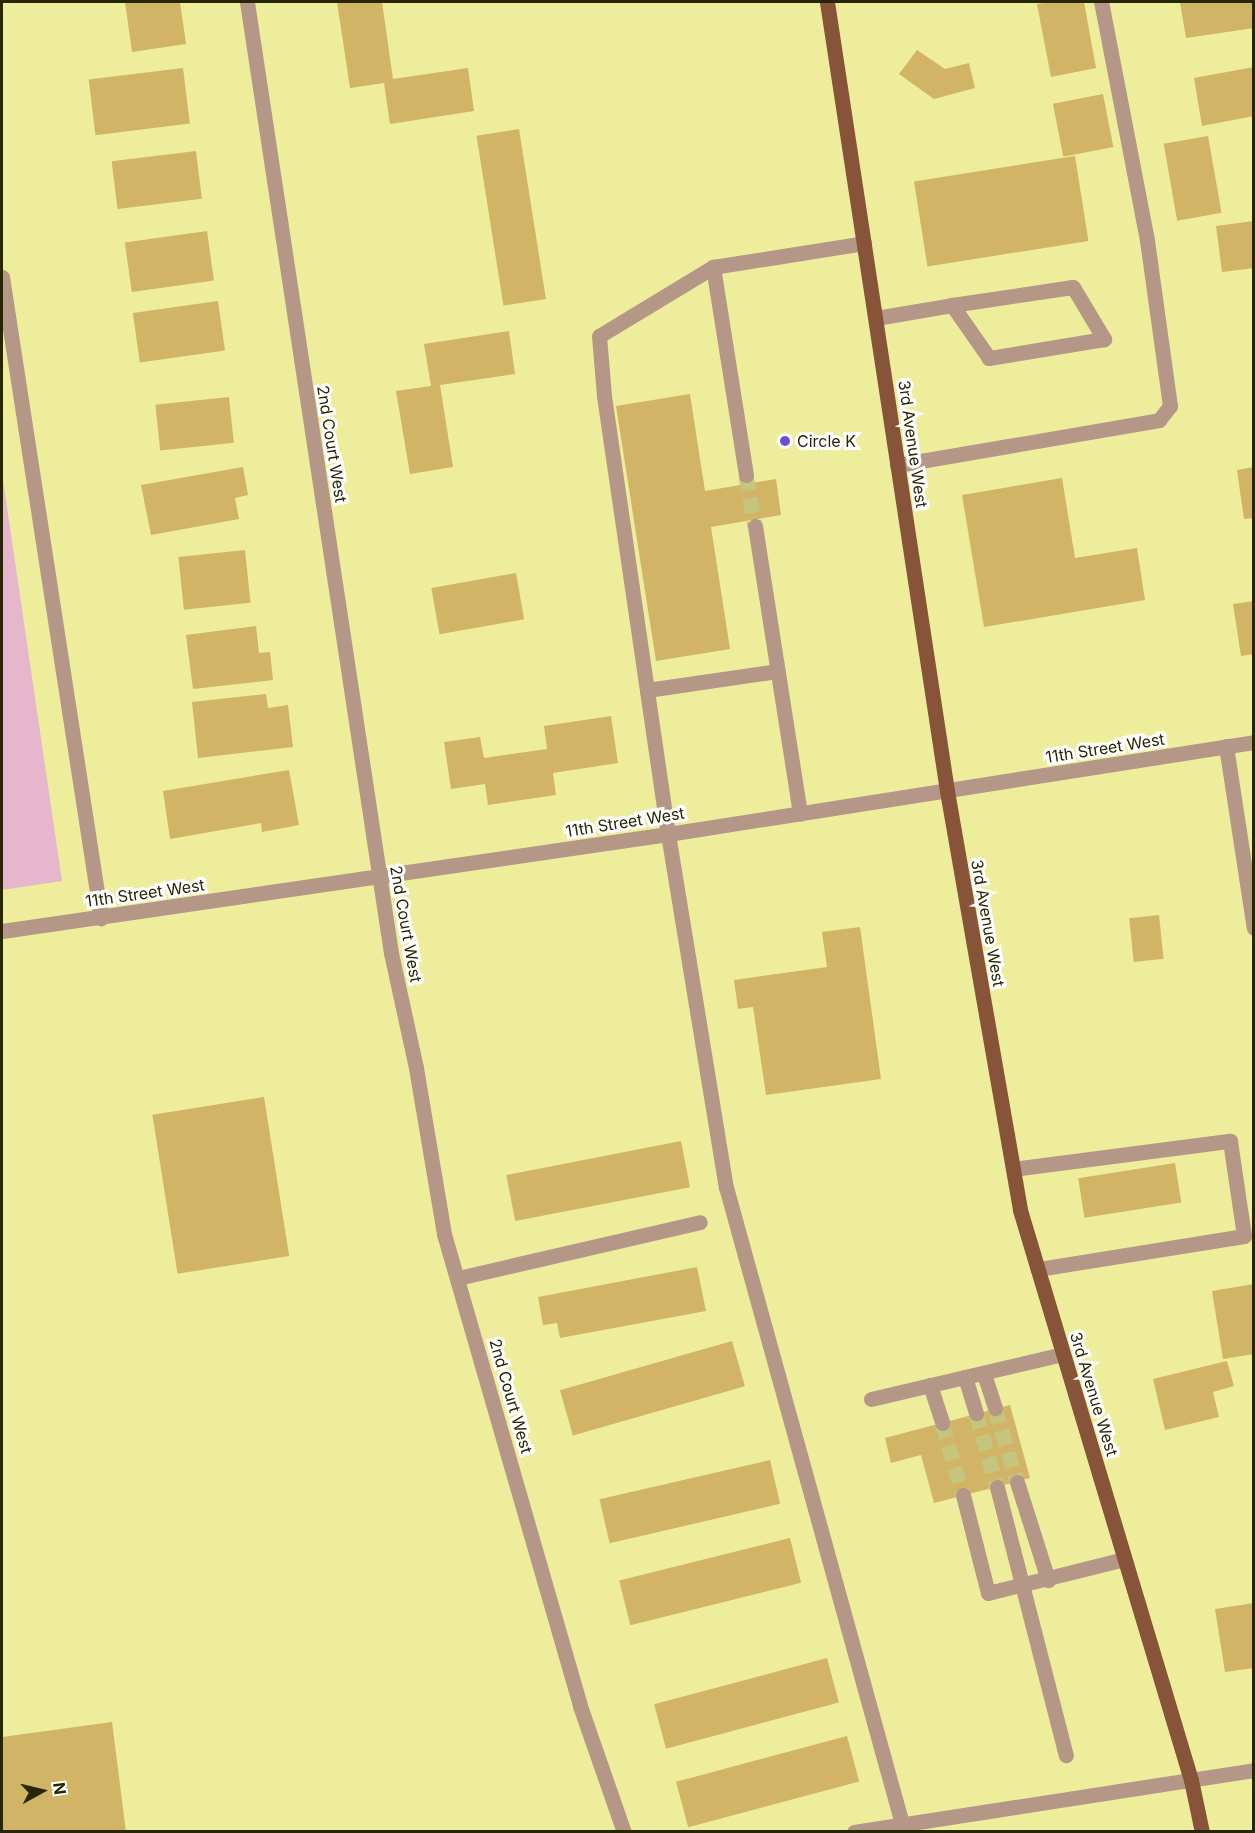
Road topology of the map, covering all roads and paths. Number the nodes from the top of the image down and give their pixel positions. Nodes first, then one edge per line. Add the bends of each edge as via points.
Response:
1 (247, 2) edge
2 (827, 2) edge
3 (1101, 2) edge
4 (864, 243) junction
5 (713, 267) junction
6 (2, 277) edge
7 (952, 305) junction
8 (876, 318) junction
9 (897, 465) junction
10 (746, 475) tunnel mouth
11 (754, 526) tunnel mouth
12 (778, 671) junction
13 (647, 690) junction
14 (1254, 742) edge
15 (1226, 746) junction
16 (947, 791) junction
17 (800, 814) junction
18 (668, 834) junction
19 (380, 877) junction
20 (101, 918) junction
21 (1254, 928) edge
22 (2, 931) edge
23 (1013, 1169) junction
24 (700, 1222) dead end
25 (1038, 1269) junction
26 (458, 1278) junction
27 (1063, 1354) junction
28 (984, 1374) junction
29 (965, 1377) junction
30 (930, 1385) junction
31 (871, 1399) dead end
32 (995, 1408) tunnel mouth
33 (976, 1413) tunnel mouth
34 (942, 1423) tunnel mouth
35 (1017, 1482) tunnel mouth
36 (997, 1487) tunnel mouth
37 (963, 1495) tunnel mouth
38 (1124, 1559) junction
39 (1048, 1580) junction
40 (1024, 1585) junction
41 (1066, 1755) dead end
42 (1254, 1770) edge
43 (1191, 1780) junction
44 (902, 1824) junction
45 (624, 1832) edge
46 (854, 1832) edge
47 (1202, 1832) edge

1 - 19 street, 2nd Court West
2 - 4 main road, 3rd Avenue West
3 - 9 street via 1147,240 1170,406 1159,420
4 - 5 street
4 - 8 main road, 3rd Avenue West
5 - 10 street
5 - 13 street via 599,336 604,396
6 - 20 street
7 - 7 street via 1073,287 1104,339 989,358
7 - 8 street
8 - 9 main road, 3rd Avenue West
9 - 16 main road, 3rd Avenue West
11 - 12 street
12 - 13 street
12 - 17 street
13 - 18 street
14 - 15 street, 11th Street West
15 - 16 street, 11th Street West
15 - 21 street
16 - 17 street, 11th Street West
16 - 23 main road, 3rd Avenue West
17 - 18 street, 11th Street West
18 - 19 street, 11th Street West
18 - 44 street via 726,1187
19 - 20 street, 11th Street West
19 - 26 street, 2nd Court West via 444,1234
20 - 22 street, 11th Street West
23 - 25 main road, 3rd Avenue West via 1020,1210
23 - 25 street via 1230,1142 1244,1236
24 - 26 street
25 - 27 main road, 3rd Avenue West
26 - 45 street, 2nd Court West via 580,1706
27 - 28 street
27 - 38 main road, 3rd Avenue West
28 - 29 street
28 - 32 street
29 - 30 street
29 - 33 street
30 - 31 street
30 - 34 street
35 - 39 street
36 - 40 street
37 - 40 street via 988,1593
38 - 39 street
38 - 43 main road, 3rd Avenue West
39 - 40 street
40 - 41 street
42 - 43 street
43 - 44 street
43 - 47 main road, 3rd Avenue West
44 - 46 street

